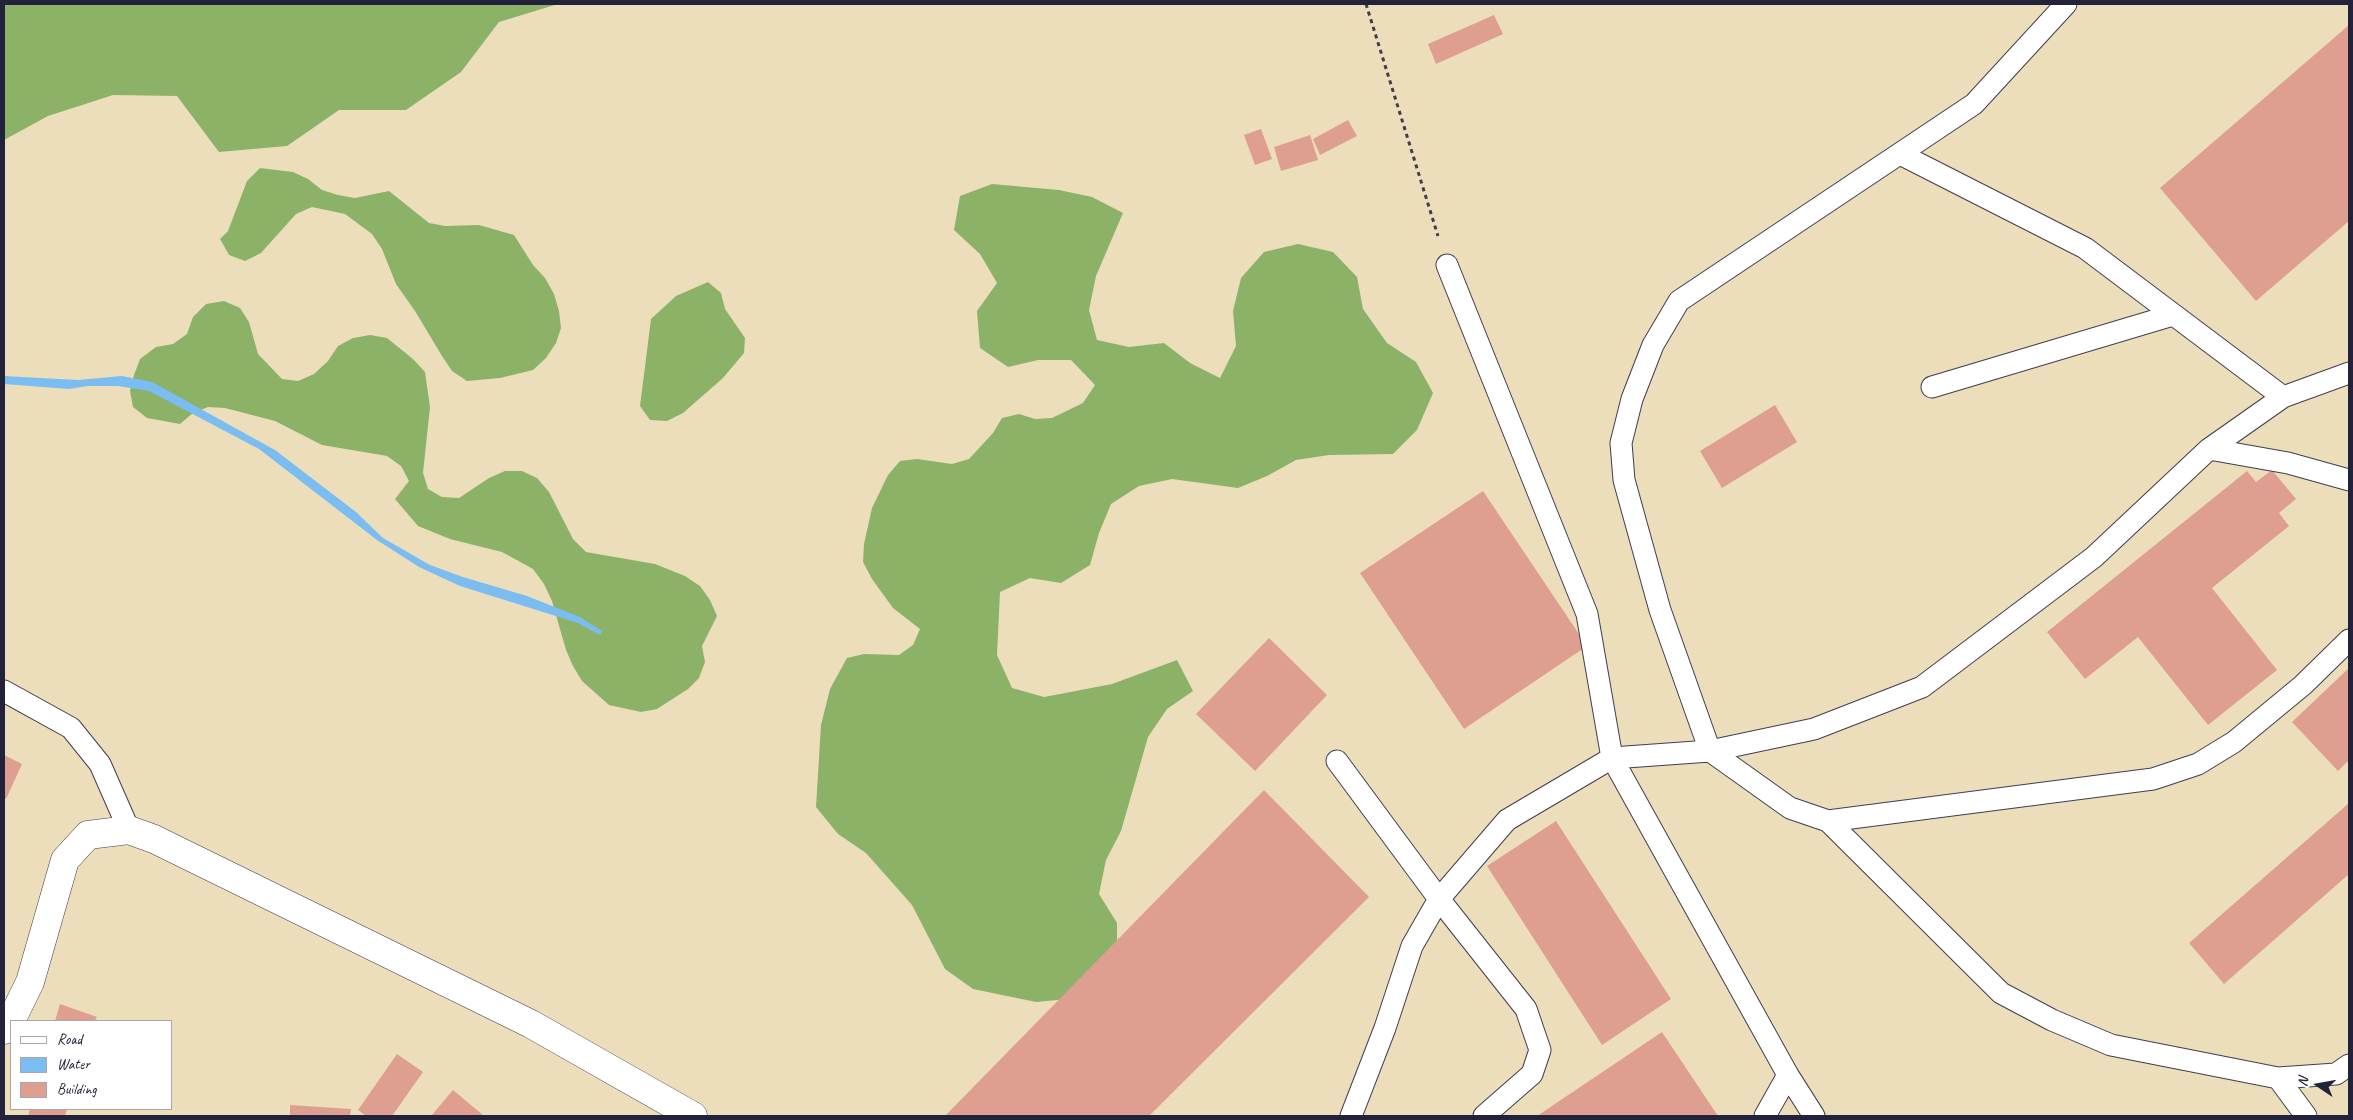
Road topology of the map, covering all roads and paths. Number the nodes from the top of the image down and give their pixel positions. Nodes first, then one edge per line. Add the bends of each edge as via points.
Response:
1 (1366, 4) edge
2 (2066, 4) edge
3 (1900, 154) junction
4 (1447, 265) joint
5 (2173, 315) junction
6 (2349, 372) edge
7 (1932, 387) dead end
8 (2283, 397) junction
9 (2209, 449) junction
10 (2349, 480) edge
11 (2349, 640) edge
12 (4, 691) edge
13 (1710, 751) junction
14 (1612, 758) junction
15 (1337, 761) dead end
16 (1828, 821) junction
17 (129, 830) junction
18 (1438, 899) junction
19 (12, 1020) edge
20 (2349, 1065) edge
21 (1788, 1075) junction
22 (2278, 1078) junction
23 (693, 1116) edge
24 (1351, 1116) edge
25 (1484, 1116) edge
26 (1765, 1116) edge
27 (1814, 1116) edge
28 (2306, 1116) edge

1 - 4 path
2 - 3 lane via 1974,104
3 - 5 lane via 2084,248
3 - 13 lane via 1679,301 1653,345 1632,398 1622,443 1624,480 1660,610
4 - 14 lane via 1587,614
5 - 7 lane
5 - 8 lane
6 - 8 lane
8 - 9 lane
9 - 10 lane via 2288,463
9 - 13 lane via 2094,558 1922,688 1814,729
11 - 16 lane via 2303,685 2234,742 2198,764 2153,779
12 - 17 lane via 71,728 100,764
13 - 14 lane
13 - 16 lane via 1790,808
14 - 18 lane via 1507,820
14 - 21 lane
15 - 18 lane
16 - 22 lane via 2001,992 2052,1020 2111,1045
17 - 19 street via 88,835 65,860 30,982
17 - 23 street via 154,839 531,1024
18 - 24 lane via 1412,946
18 - 25 lane via 1526,1010 1540,1050 1532,1074
20 - 22 lane via 2336,1074
21 - 26 lane
21 - 27 lane
22 - 28 lane

